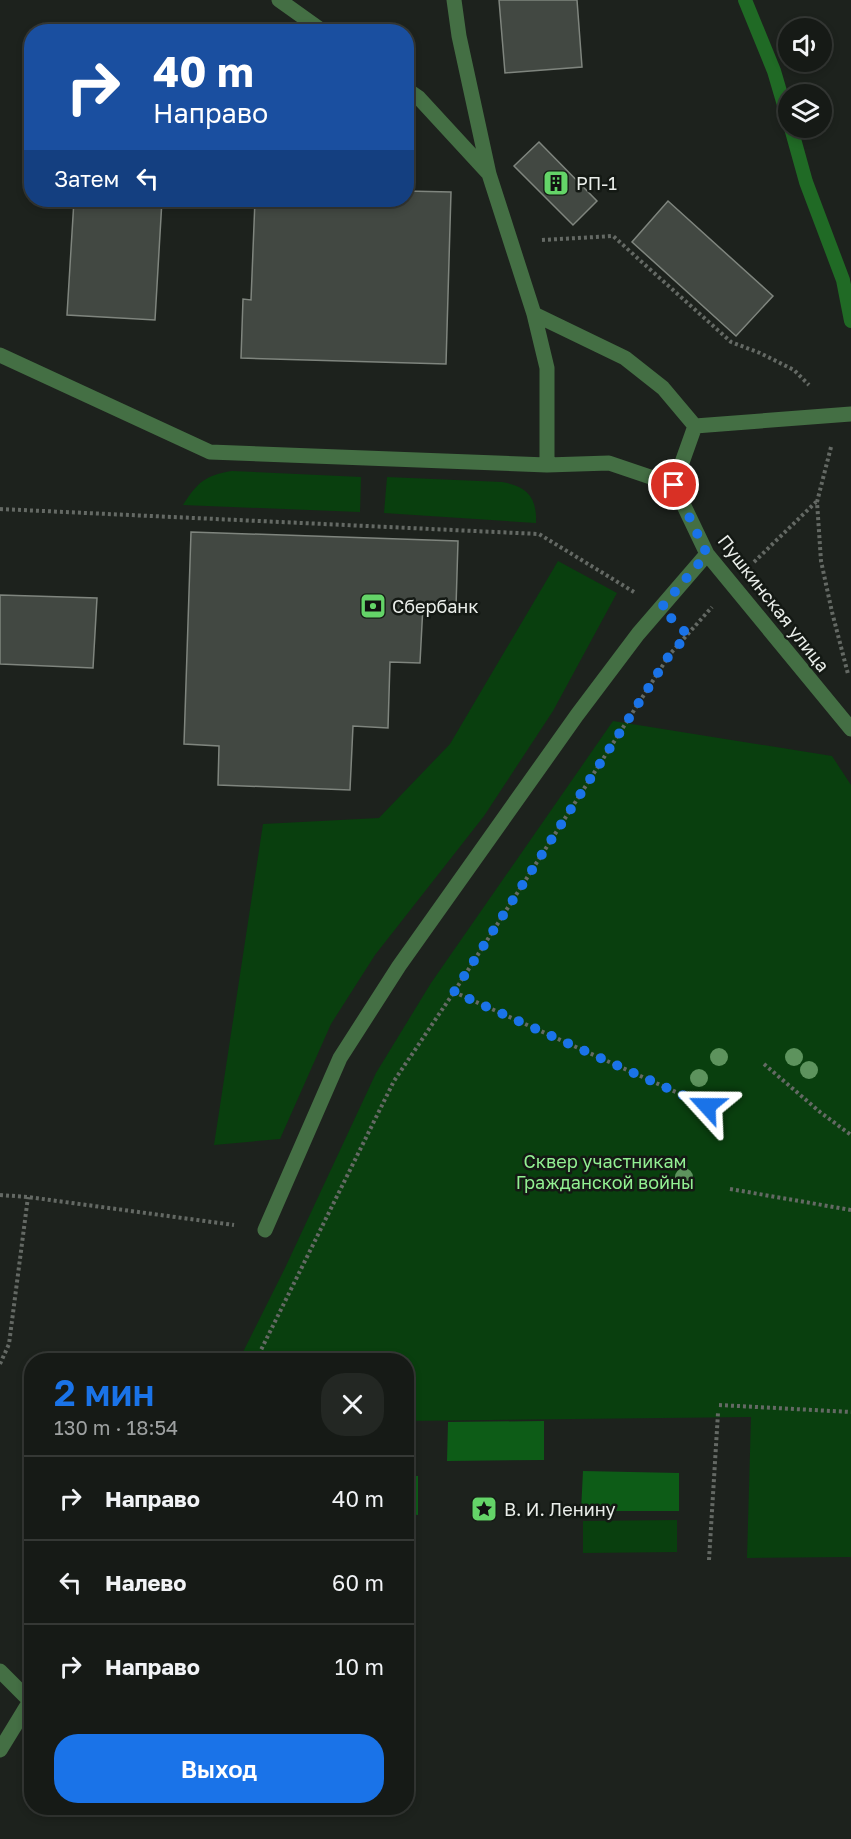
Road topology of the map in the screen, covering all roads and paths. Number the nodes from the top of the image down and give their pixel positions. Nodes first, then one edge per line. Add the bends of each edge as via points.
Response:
1 (279, 0) edge
2 (454, 0) edge
3 (313, 24) edge
4 (414, 95) edge
5 (489, 174) junction
6 (511, 242) junction
7 (534, 314) junction
8 (0, 356) edge
9 (815, 391) dead end
10 (851, 414) edge
11 (695, 426) junction
12 (834, 436) dead end
13 (547, 465) junction
14 (674, 485) junction
15 (817, 501) junction
16 (0, 509) edge
17 (707, 554) junction
18 (754, 562) dead end
19 (713, 606) dead end
20 (661, 608) junction
21 (688, 635) junction
22 (851, 679) edge
23 (851, 729) edge
24 (454, 992) junction
25 (764, 1064) dead end
26 (707, 1106) dead end
27 (851, 1135) edge
28 (730, 1190) dead end
29 (0, 1195) edge
30 (28, 1197) junction
31 (851, 1210) edge
32 (265, 1230) joint
33 (258, 1353) edge
34 (0, 1364) edge
35 (719, 1405) dead end
36 (851, 1412) edge
37 (718, 1413) dead end
38 (709, 1560) dead end
39 (0, 1671) edge
40 (24, 1695) edge
41 (24, 1711) edge
42 (0, 1750) edge

1 - 3 street
2 - 5 street
4 - 5 street
5 - 6 street
6 - 7 street
6 - 9 path via 613,236 731,342 794,370
7 - 11 street via 625,358 663,388
7 - 13 street via 547,368
8 - 13 street via 210,452
10 - 11 street
11 - 14 street
12 - 15 path
13 - 14 street via 609,463
14 - 17 street, Пушкинская улица
15 - 18 path
15 - 22 path via 821,561
16 - 20 path via 539,534
17 - 20 street
17 - 23 street, Пушкинская улица
19 - 21 path
20 - 21 path
20 - 32 street via 577,715 399,966 340,1058
21 - 24 path via 670,654
24 - 26 path
24 - 33 path via 394,1081
25 - 27 path
28 - 31 path
29 - 30 path
30 - 32 path
30 - 34 path via 9,1344
35 - 36 path
37 - 38 path
39 - 40 street
41 - 42 street

